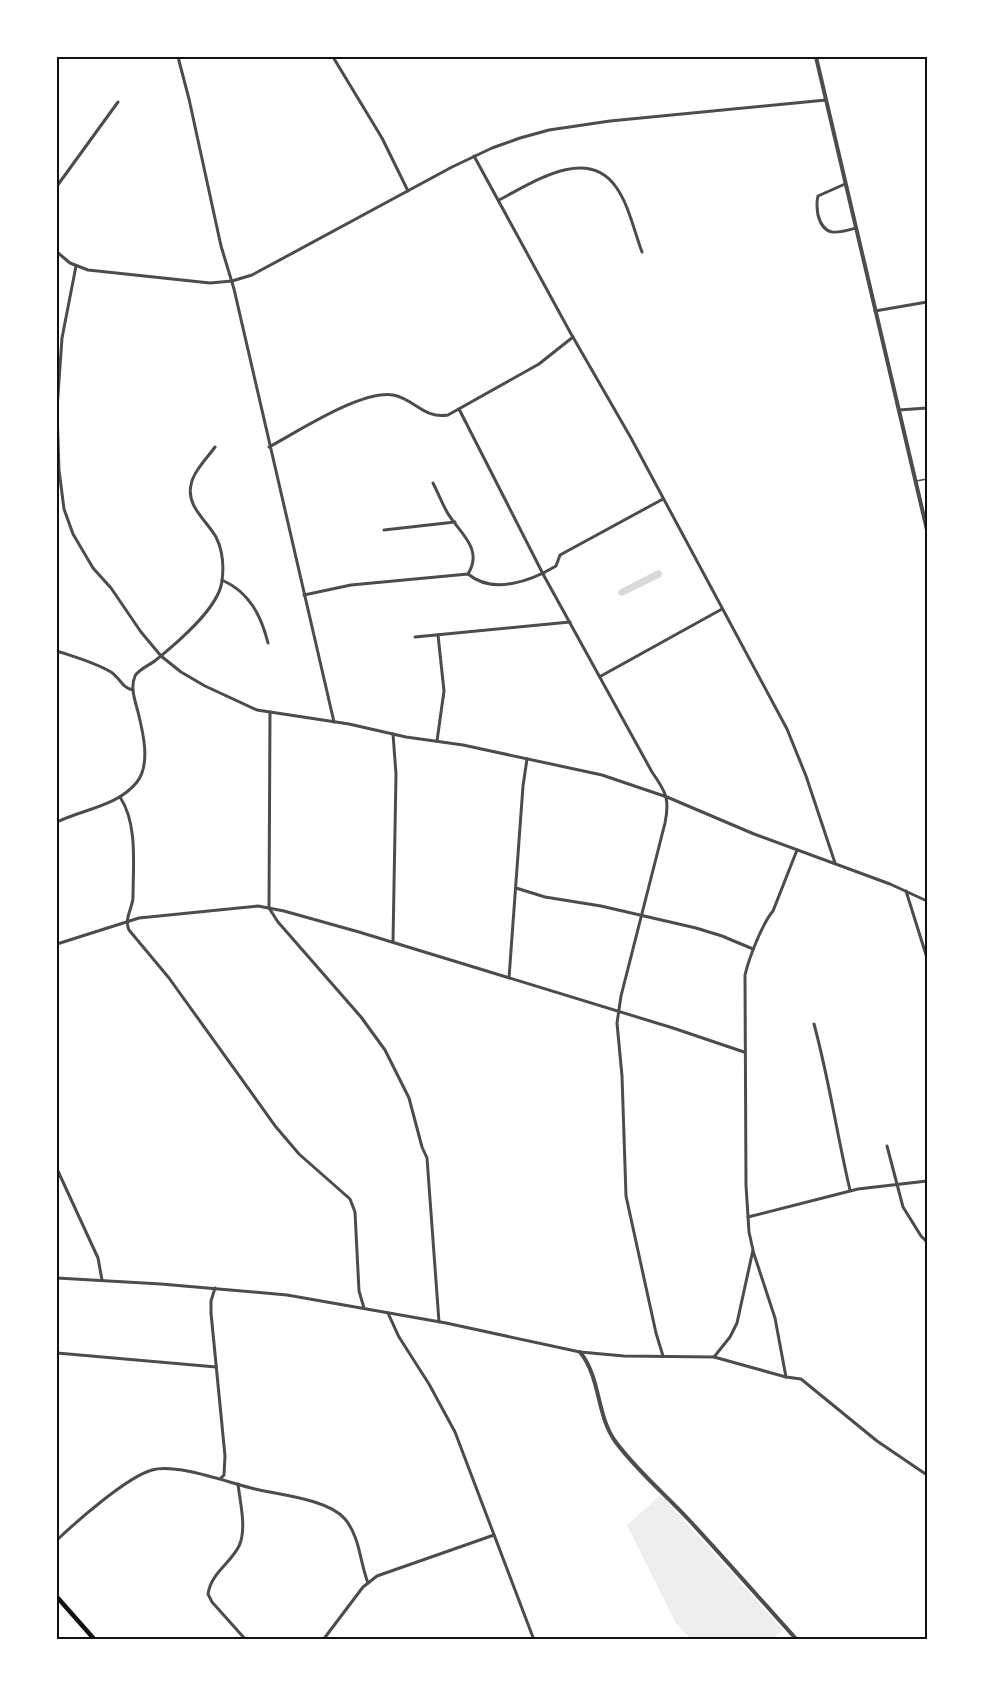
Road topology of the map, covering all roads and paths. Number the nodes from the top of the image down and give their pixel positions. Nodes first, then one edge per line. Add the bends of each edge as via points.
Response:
1 (178, 57) edge
2 (333, 57) edge
3 (816, 57) edge
4 (826, 100) junction
5 (118, 102) dead end
6 (474, 156) junction
7 (846, 184) junction
8 (57, 186) edge
9 (408, 191) junction
10 (499, 200) junction
11 (856, 228) junction
12 (57, 252) edge
13 (642, 252) dead end
14 (76, 266) junction
15 (232, 281) junction
16 (927, 302) edge
17 (875, 311) junction
18 (573, 337) junction
19 (59, 359) edge
20 (927, 408) edge
21 (459, 409) junction
22 (899, 410) junction
23 (215, 447) dead end
24 (269, 447) junction
25 (58, 470) edge
26 (927, 479) edge
27 (915, 482) junction
28 (433, 483) dead end
29 (663, 499) junction
30 (454, 522) junction
31 (384, 530) dead end
32 (927, 530) edge
33 (468, 574) junction
34 (543, 574) junction
35 (222, 580) junction
36 (304, 595) junction
37 (722, 609) junction
38 (570, 622) junction
39 (438, 634) junction
40 (415, 637) dead end
41 (268, 643) dead end
42 (57, 651) edge
43 (161, 656) junction
44 (600, 677) junction
45 (133, 690) junction
46 (270, 712) junction
47 (334, 722) junction
48 (393, 734) junction
49 (437, 741) junction
50 (527, 759) junction
51 (120, 797) junction
52 (667, 797) junction
53 (57, 822) edge
54 (797, 850) junction
55 (836, 864) junction
56 (516, 888) junction
57 (906, 891) junction
58 (927, 901) edge
59 (269, 908) junction
60 (642, 916) junction
61 (127, 921) junction
62 (393, 942) junction
63 (57, 944) edge
64 (753, 949) junction
65 (927, 958) edge
66 (509, 978) junction
67 (618, 1011) junction
68 (814, 1024) dead end
69 (744, 1052) junction
70 (887, 1146) dead end
71 (57, 1169) edge
72 (927, 1181) edge
73 (898, 1184) junction
74 (850, 1190) junction
75 (748, 1217) junction
76 (927, 1242) edge
77 (753, 1250) junction
78 (57, 1278) edge
79 (102, 1280) junction
80 (215, 1288) junction
81 (364, 1308) junction
82 (388, 1313) junction
83 (439, 1322) junction
84 (580, 1352) junction
85 (57, 1353) edge
86 (663, 1356) junction
87 (714, 1357) junction
88 (216, 1367) junction
89 (786, 1377) junction
90 (927, 1475) edge
91 (220, 1479) junction
92 (238, 1484) junction
93 (494, 1534) junction
94 (57, 1540) edge
95 (368, 1583) junction
96 (57, 1597) edge
97 (95, 1640) edge
98 (246, 1640) edge
99 (323, 1640) edge
100 (534, 1640) edge
101 (797, 1640) edge

1 - 15 street
2 - 9 street via 382,138
3 - 4 street
4 - 6 street via 564,127 520,138
4 - 7 street
5 - 8 street
6 - 9 street
6 - 10 street
7 - 11 street
7 - 11 street via 818,196 816,205 821,225 828,231
9 - 15 street via 252,275
10 - 13 street via 567,168 595,170 614,184 620,194
10 - 18 street
11 - 17 street
12 - 14 street
14 - 15 street via 210,283
14 - 19 street
15 - 24 street
16 - 17 street
17 - 22 street
18 - 21 street via 539,364
18 - 29 street
19 - 25 street
20 - 22 street
21 - 24 street via 438,416 394,395 372,395
21 - 34 street
22 - 27 street
23 - 35 street via 191,485 191,497 222,551
24 - 36 street
25 - 43 street via 64,509 79,545
26 - 27 lane
27 - 32 street
28 - 30 street
29 - 34 street via 560,555 556,566
29 - 37 street
30 - 31 street
30 - 33 street via 470,546 473,566
33 - 34 street via 477,582 492,585
33 - 36 street via 351,585
34 - 38 street
35 - 41 street via 243,592 263,622
35 - 43 street via 211,606
36 - 47 street
37 - 44 street
37 - 55 street via 794,745
38 - 39 street
38 - 44 street
39 - 40 street
39 - 49 street via 444,691
42 - 45 street via 103,668
43 - 45 street via 136,674
43 - 46 street via 198,683
44 - 52 street
45 - 51 street via 145,761 143,774
46 - 47 street
46 - 59 street
47 - 48 street
48 - 49 street
48 - 62 street
49 - 50 street
50 - 52 street via 602,776
50 - 56 street
51 - 53 street
51 - 61 street via 129,811 132,830 133,906
52 - 54 street
52 - 60 street via 665,823
54 - 55 street
54 - 64 street
55 - 57 street
56 - 60 street
56 - 66 street
57 - 58 street
57 - 65 street
59 - 61 street via 239,907
59 - 62 street
59 - 83 street via 361,1017 405,1087 427,1158
60 - 64 street via 709,932
60 - 67 street
61 - 63 street
61 - 81 street via 129,930 153,956 276,1127 299,1154 350,1199 355,1212 359,1291
62 - 66 street
64 - 69 street via 744,983
66 - 67 street
67 - 69 street
67 - 86 street via 626,1196
68 - 74 street
69 - 75 street
70 - 73 street
71 - 79 street via 98,1258
72 - 73 street
73 - 74 street
73 - 76 street via 903,1208
74 - 75 street
75 - 77 street
77 - 87 street via 737,1323
77 - 89 street via 775,1318
78 - 79 street
79 - 80 street
80 - 81 street
80 - 88 street via 211,1306
81 - 82 street
82 - 83 street
82 - 93 street via 455,1432
83 - 84 street
84 - 86 street
84 - 101 street via 591,1369 602,1416 614,1439
85 - 88 street
86 - 87 street
87 - 89 street
88 - 91 street via 225,1456 224,1475
89 - 90 street via 801,1379 877,1441
91 - 92 street
91 - 94 street via 162,1469 142,1473
92 - 95 street via 336,1511 345,1518 356,1539
92 - 98 street via 241,1540 214,1578 208,1594
93 - 95 street via 377,1576
93 - 100 street
95 - 99 street
96 - 97 main road

